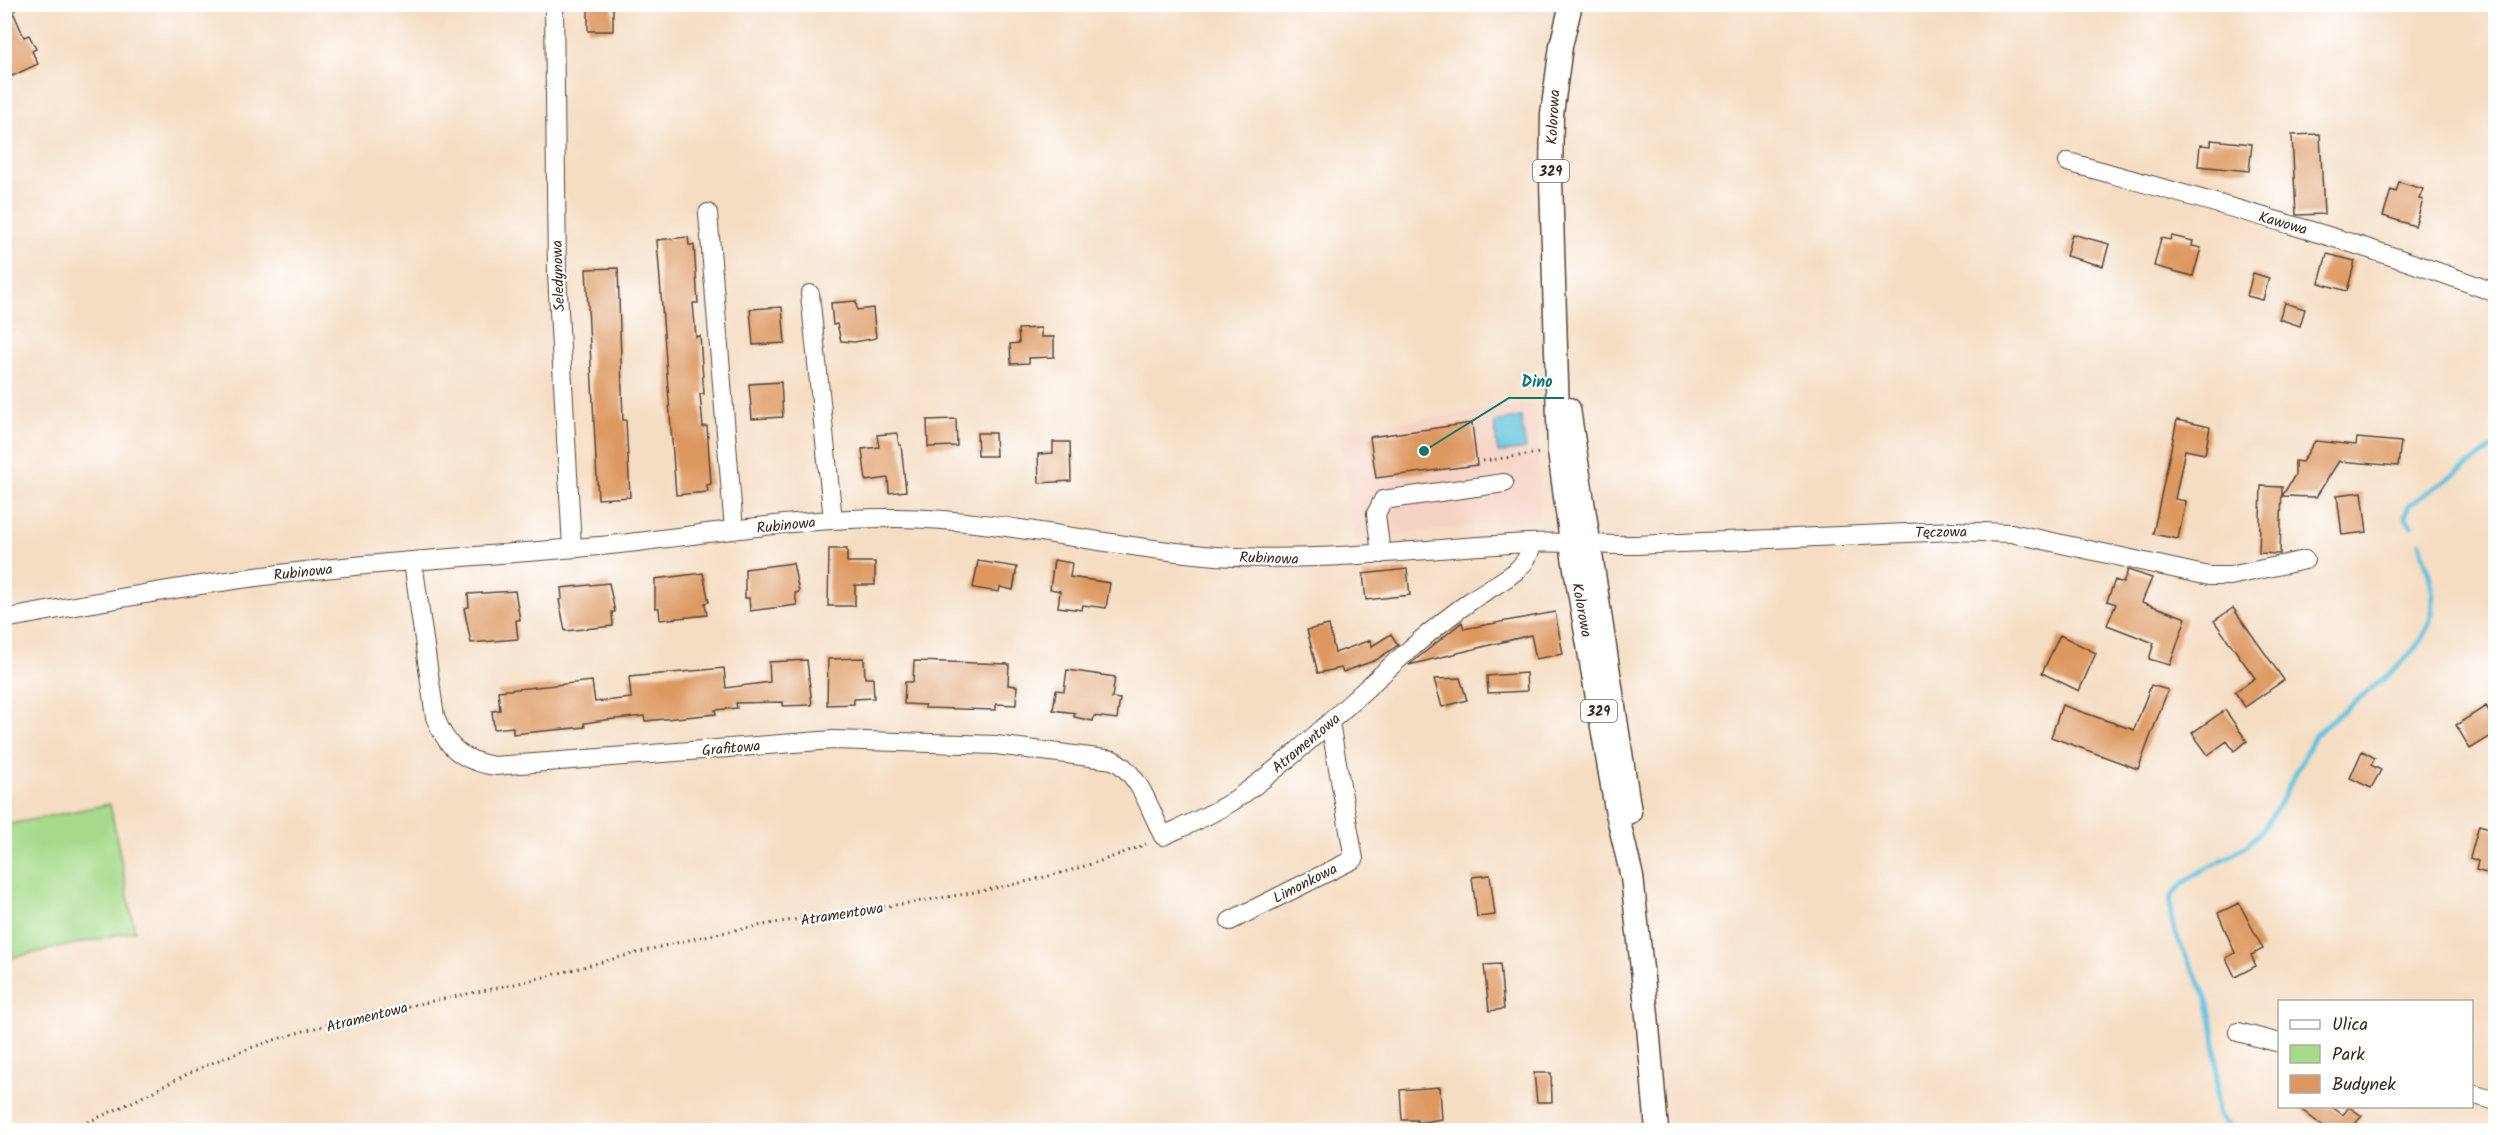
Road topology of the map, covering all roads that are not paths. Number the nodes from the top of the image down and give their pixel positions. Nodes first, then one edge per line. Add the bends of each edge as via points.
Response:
1 (554, 4) edge
2 (1571, 4) edge
3 (2068, 162) dead end
4 (708, 213) dead end
5 (2496, 293) edge
6 (810, 294) dead end
7 (1504, 483) dead end
8 (833, 520) junction
9 (734, 530) junction
10 (1532, 543) junction
11 (1581, 545) junction
12 (572, 548) junction
13 (1381, 554) junction
14 (2305, 560) dead end
15 (413, 562) junction
16 (4, 619) edge
17 (1330, 723) junction
18 (1163, 836) joint
19 (1230, 921) dead end
20 (2238, 1032) dead end
21 (2278, 1042) edge
22 (2473, 1094) edge
23 (2496, 1101) edge
24 (1657, 1131) edge

1 - 12 street, Seledynowa via 557,274
2 - 11 main road, Kolorowa / 329 via 1552,114 1551,180 1559,452
3 - 5 street, Kawowa via 2319,233
4 - 9 street
6 - 8 street
7 - 13 street via 1383,500 1376,514
8 - 9 street, Rubinowa
8 - 13 street, Rubinowa via 947,520 1214,556 1293,560
9 - 12 street, Rubinowa
10 - 11 street, Rubinowa
10 - 13 street, Rubinowa
10 - 17 street, Atramentowa via 1525,564 1471,600
11 - 14 street, Tęczowa via 1952,531 2011,533 2210,576 2230,576
11 - 24 main road, Kolorowa / 329 via 1616,809 1632,877
12 - 15 street, Rubinowa
15 - 16 street, Rubinowa via 250,578
15 - 18 street, Grafitowa via 435,717 455,750 472,762 494,766 833,740 1030,748 1113,760 1124,766 1140,788
17 - 18 street, Atramentowa via 1234,801
17 - 19 street, Limonkowa via 1354,859
20 - 21 street
22 - 23 street

